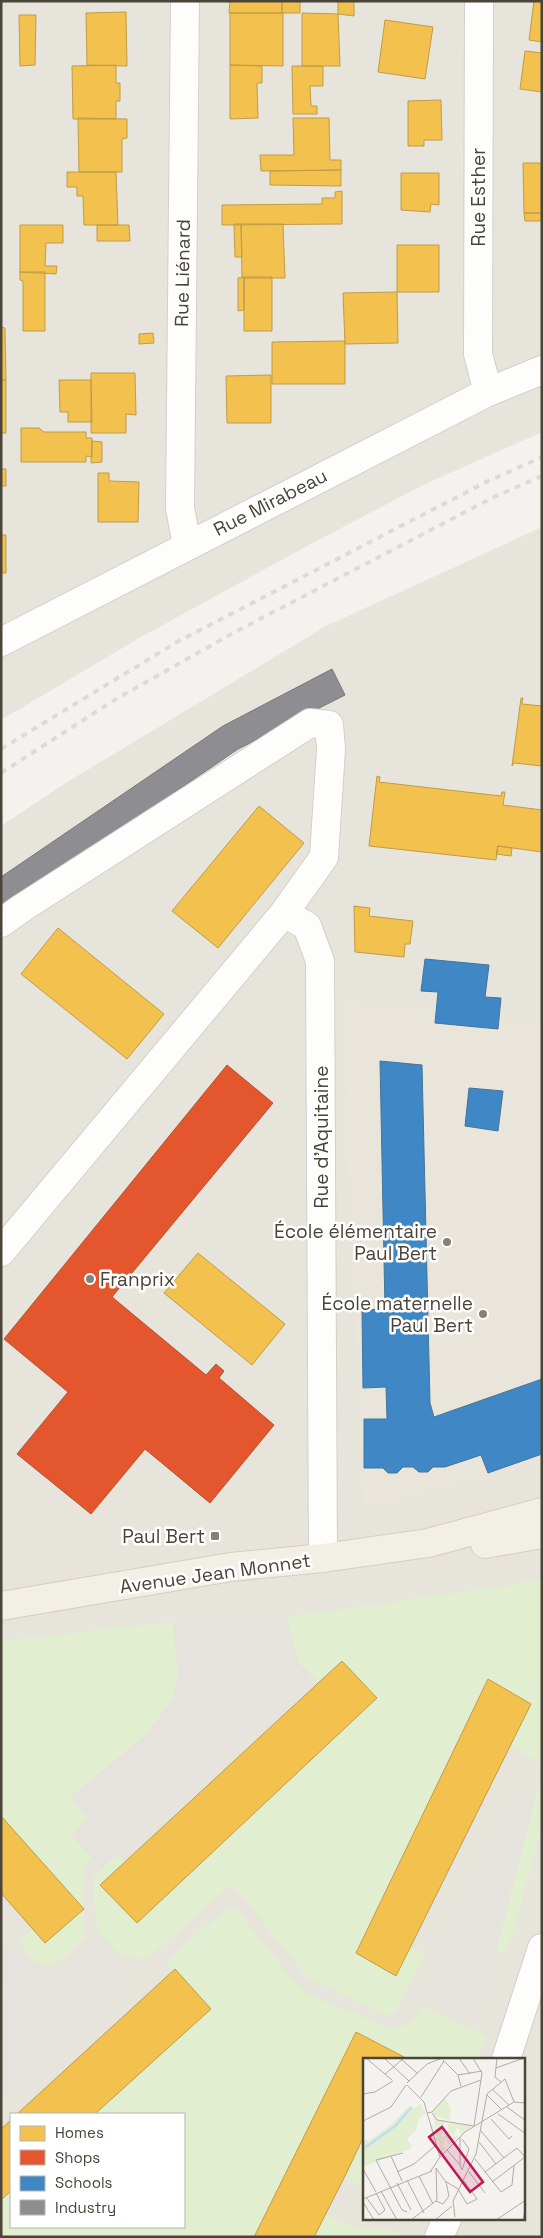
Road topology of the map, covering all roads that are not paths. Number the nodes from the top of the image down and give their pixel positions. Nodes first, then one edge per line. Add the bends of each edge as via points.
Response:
1 (185, 1) edge
2 (479, 1) edge
3 (542, 370) edge
4 (488, 392) junction
5 (187, 545) junction
6 (1, 642) edge
7 (284, 913) junction
8 (1, 923) edge
9 (1, 1252) edge
10 (542, 1512) edge
11 (542, 1534) edge
12 (428, 1543) junction
13 (323, 1558) junction
14 (1, 1606) edge
15 (542, 1948) edge
16 (532, 2017) edge
17 (507, 2058) edge
18 (447, 2220) edge
19 (439, 2237) edge

1 - 5 street, Rue Liénard via 180,508
2 - 4 street, Rue Esther via 478,354
3 - 4 street, Rue Mirabeau
4 - 5 street, Rue Mirabeau
5 - 6 street, Rue Mirabeau
7 - 8 street via 324,857 331,749 328,725 310,723
7 - 9 street
7 - 13 street, Rue d'Aquitaine via 307,926 320,961
10 - 12 main road, Avenue Jean Monnet
11 - 12 main road, Avenue Jean Monnet via 483,1544
12 - 13 main road, Avenue Jean Monnet
13 - 14 main road, Avenue Jean Monnet via 231,1567
15 - 16 street
16 - 17 street
18 - 19 street

